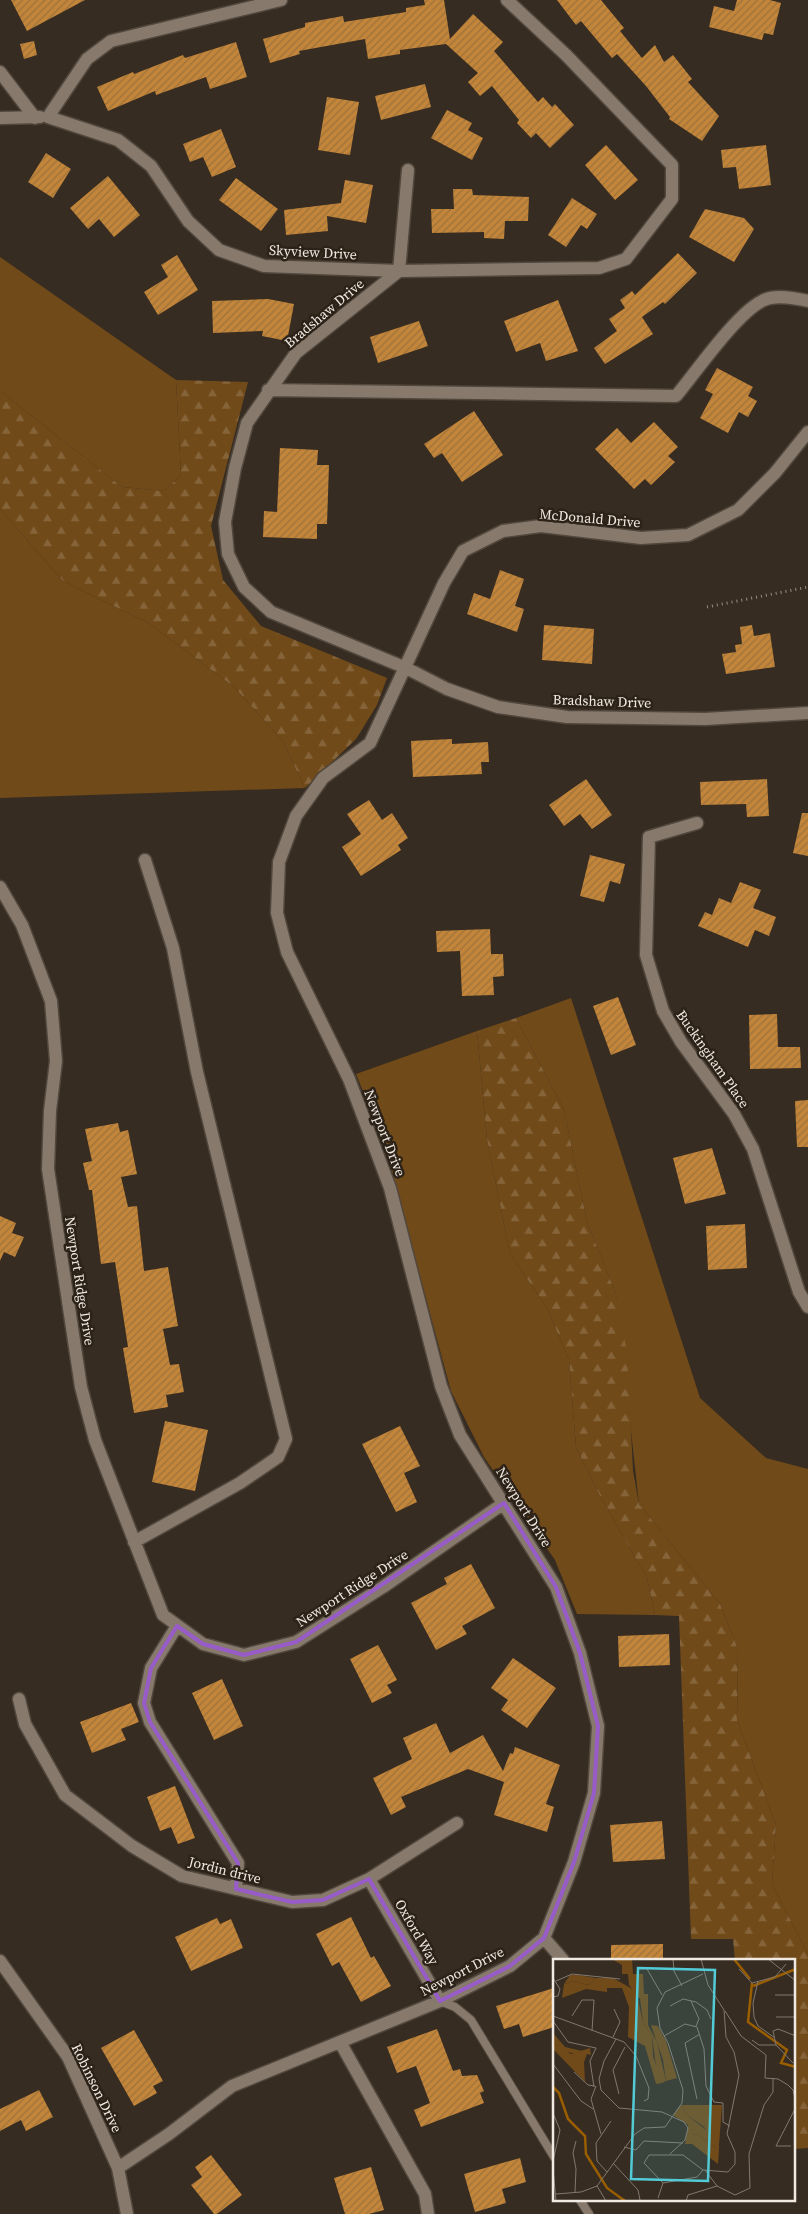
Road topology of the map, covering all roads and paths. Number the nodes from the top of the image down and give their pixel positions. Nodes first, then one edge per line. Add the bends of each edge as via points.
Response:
1 (281, 0) edge
2 (507, 0) edge
3 (0, 72) edge
4 (41, 117) junction
5 (0, 118) edge
6 (408, 170) dead end
7 (399, 271) junction
8 (808, 300) edge
9 (268, 390) junction
10 (808, 432) edge
11 (808, 588) edge
12 (707, 607) dead end
13 (406, 668) junction
14 (808, 713) edge
15 (697, 823) dead end
16 (145, 860) dead end
17 (0, 887) edge
18 (808, 1307) edge
19 (504, 1503) junction
20 (134, 1542) junction
21 (177, 1626) junction
22 (19, 1699) dead end
23 (457, 1822) dead end
24 (369, 1879) junction
25 (236, 1889) junction
26 (544, 1938) junction
27 (563, 1959) edge
28 (0, 1961) edge
29 (440, 2001) junction
30 (340, 2042) junction
31 (553, 2155) edge
32 (118, 2168) junction
33 (581, 2202) edge
34 (127, 2214) edge
35 (428, 2214) edge
36 (589, 2214) edge

1 - 4 street via 110,41 87,58
2 - 7 street via 566,55 672,165 672,199 626,259 599,268
3 - 4 street
4 - 5 street
4 - 7 street, Skyview Drive via 118,140 151,166 188,221 218,250 264,266
6 - 7 street
7 - 9 street, Bradshaw Drive via 296,354
8 - 9 street via 788,297 763,300 742,316 676,396
9 - 13 street, Bradshaw Drive via 247,424 225,522 228,554 244,587 271,612
10 - 13 street, McDonald Drive via 775,473 738,510 688,536 641,538 541,526 503,531 464,551 444,583
11 - 12 path
13 - 14 street, Bradshaw Drive via 447,689 498,707 567,717 705,719
13 - 19 street, Newport Drive via 370,743 323,778 296,816 279,862 277,913 287,952 349,1079 390,1188 440,1386 460,1435
15 - 18 street, Buckingham Place via 649,837 646,955 662,1011 734,1114 753,1148 799,1292
16 - 20 street via 173,948 197,1072 286,1439 278,1457 240,1483
17 - 20 street, Newport Ridge Drive via 22,925 51,1001 56,1061 48,1170 81,1387 95,1440
19 - 21 street, Newport Ridge Drive via 383,1587 296,1642 244,1655 202,1644
19 - 26 street, Newport Drive via 556,1587 580,1653 598,1726 594,1794 574,1862
20 - 21 street, Newport Ridge Drive via 163,1615
21 - 25 street via 151,1668 144,1703 150,1722 238,1863
22 - 25 street, Jordin drive via 25,1724 66,1795 132,1846 182,1876
23 - 24 street, Jordin drive
24 - 25 street, Jordin drive via 323,1900 292,1902
24 - 29 street, Oxford Way
26 - 27 street
26 - 29 street, Newport Drive via 510,1966
28 - 32 street, Robinson Drive via 68,2057
29 - 30 street, Newport Drive
29 - 31 lane via 455,2007 471,2020
30 - 32 street, Newport Drive via 232,2086
30 - 35 street via 425,2194
32 - 34 street, Robinson Drive
33 - 36 lane

